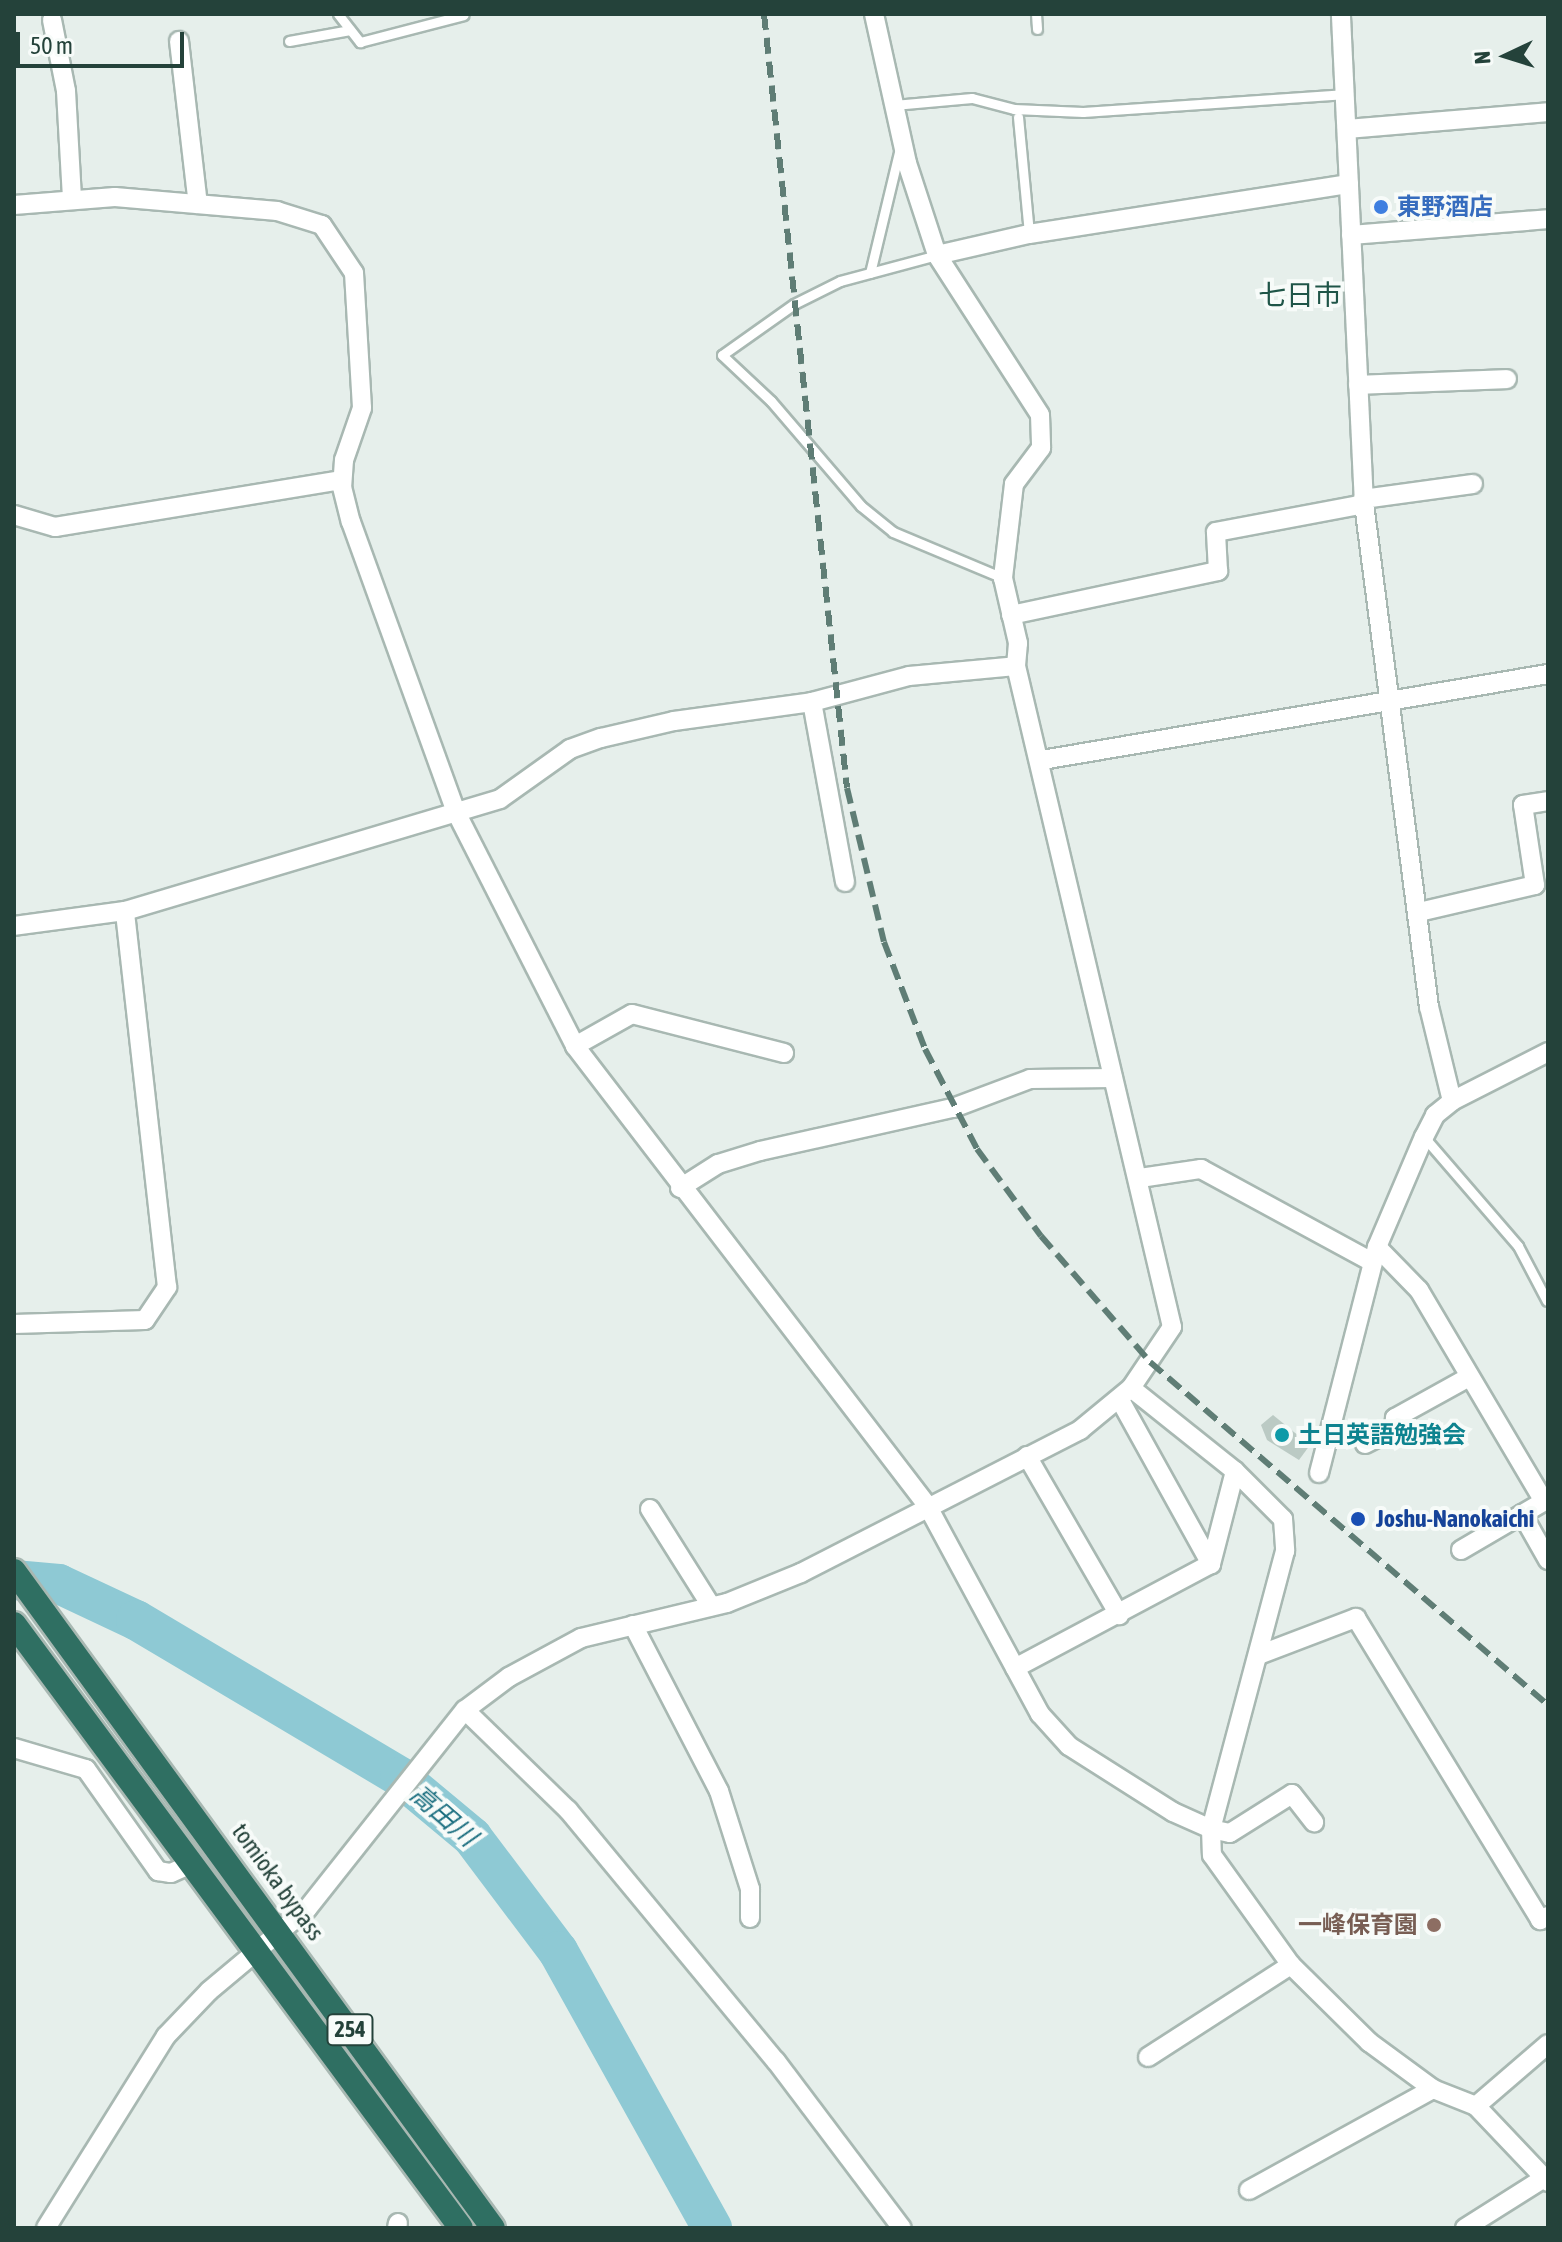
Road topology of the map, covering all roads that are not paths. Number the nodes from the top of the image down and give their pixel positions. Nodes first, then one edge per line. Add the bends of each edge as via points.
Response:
1 (338, 14) edge
2 (874, 14) edge
3 (1036, 14) edge
4 (1341, 14) edge
5 (464, 15) edge
6 (52, 20) dead end
7 (1037, 29) dead end
8 (350, 30) junction
9 (179, 41) dead end
10 (289, 41) dead end
11 (1346, 94) junction
12 (894, 105) junction
13 (1548, 112) edge
14 (1018, 117) dead end
15 (1347, 129) junction
16 (902, 140) junction
17 (1349, 184) junction
18 (72, 200) junction
19 (198, 204) junction
20 (14, 205) edge
21 (1548, 219) edge
22 (1029, 234) junction
23 (1351, 235) junction
24 (937, 255) junction
25 (870, 273) junction
26 (1507, 379) dead end
27 (1358, 385) junction
28 (342, 480) junction
29 (1473, 484) dead end
30 (1363, 501) junction
31 (14, 515) edge
32 (1003, 578) junction
33 (1011, 615) junction
34 (1016, 666) junction
35 (1548, 674) edge
36 (1390, 700) junction
37 (812, 702) junction
38 (1042, 760) junction
39 (1548, 801) edge
40 (456, 812) junction
41 (845, 882) dead end
42 (125, 911) junction
43 (1419, 912) junction
44 (14, 926) edge
45 (575, 1046) junction
46 (1548, 1052) edge
47 (784, 1053) dead end
48 (1113, 1078) junction
49 (1452, 1101) junction
50 (1424, 1137) junction
51 (1140, 1178) junction
52 (680, 1188) junction
53 (1374, 1254) junction
54 (1547, 1301) edge
55 (14, 1324) edge
56 (1469, 1377) junction
57 (1125, 1394) junction
58 (1365, 1444) dead end
59 (1027, 1456) junction
60 (1235, 1471) junction
61 (1319, 1473) dead end
62 (1546, 1500) edge
63 (927, 1505) junction
64 (650, 1509) dead end
65 (1522, 1514) junction
66 (1461, 1550) dead end
67 (1548, 1560) edge
68 (1211, 1564) junction
69 (14, 1571) edge
70 (711, 1606) junction
71 (1119, 1615) junction
72 (14, 1624) edge
73 (633, 1625) junction
74 (1259, 1655) junction
75 (1015, 1668) junction
76 (465, 1710) junction
77 (14, 1748) edge
78 (1314, 1822) dead end
79 (1211, 1829) junction
80 (187, 1855) junction
81 (1548, 1916) edge
82 (750, 1918) dead end
83 (278, 1931) junction
84 (256, 1951) junction
85 (1291, 1965) junction
86 (1548, 2044) edge
87 (1148, 2057) dead end
88 (1433, 2089) junction
89 (1476, 2106) junction
90 (1546, 2180) edge
91 (1249, 2190) dead end
92 (46, 2228) edge
93 (461, 2228) edge
94 (493, 2228) edge
95 (902, 2228) edge
96 (1465, 2228) edge

1 - 8 lane
2 - 12 street
3 - 7 lane
4 - 11 street
5 - 8 lane via 360,42
6 - 18 street via 66,91
8 - 10 lane
9 - 19 street
11 - 12 lane via 1083,112 1014,109 972,98
11 - 15 street
12 - 16 street
13 - 15 street
14 - 22 lane
15 - 17 street
16 - 24 street
16 - 25 lane
17 - 22 street
17 - 23 street
18 - 19 street via 115,197
18 - 20 street
19 - 28 street via 277,211 322,225 354,273 362,408
21 - 23 street
22 - 24 street
23 - 27 street
24 - 25 lane
24 - 32 street via 1040,415 1041,448 1014,484
25 - 32 lane via 794,304 722,355 771,401 861,506 893,532
26 - 27 street
27 - 30 street
28 - 31 street via 55,527
28 - 40 street via 351,522
29 - 30 street
30 - 33 street via 1216,532 1218,571
30 - 36 street
32 - 33 street
33 - 34 street via 1018,643
34 - 37 street via 909,676
34 - 38 street
35 - 36 street
36 - 38 street
36 - 43 street
37 - 40 street via 674,721 601,738 570,749 500,799
37 - 41 street
38 - 48 street
39 - 43 street via 1523,805 1535,885
40 - 42 street
40 - 45 street
42 - 44 street
42 - 55 street via 167,1287 145,1320
43 - 49 street via 1429,1007
45 - 47 street via 632,1014
45 - 52 street
46 - 49 street
48 - 51 street
48 - 52 street via 1030,1079 953,1108 718,1164
49 - 50 street via 1435,1115
50 - 53 street
50 - 54 lane via 1518,1246
51 - 53 street via 1201,1169
51 - 57 street via 1172,1327
52 - 63 street
53 - 56 street via 1419,1290
53 - 61 street
56 - 58 street via 1395,1418 1394,1429
56 - 62 street
57 - 59 street via 1080,1430
57 - 60 street
57 - 68 street
59 - 63 street
59 - 71 street
60 - 68 street
60 - 74 street via 1283,1519 1285,1551
62 - 65 street
63 - 70 street via 801,1573
63 - 75 street
64 - 70 street
65 - 66 street
65 - 67 street
68 - 71 street
69 - 83 highway, tomioka bypass / 254
70 - 73 street
71 - 75 street
72 - 80 highway, 254
73 - 76 street via 581,1638 509,1677
73 - 82 street via 719,1791 750,1889
74 - 79 street
74 - 81 street via 1356,1618 1540,1920
75 - 79 street via 1040,1714 1069,1746 1173,1812
76 - 83 street via 333,1878
76 - 95 street via 568,1810 776,2061
77 - 80 street via 86,1769 158,1871 171,1873
78 - 79 street via 1292,1794 1230,1833
79 - 85 street via 1212,1855 1230,1888
80 - 84 highway, 254
83 - 84 street
83 - 94 highway, tomioka bypass / 254
84 - 92 street via 166,2036
84 - 93 highway, 254
85 - 87 street
85 - 88 street via 1369,2042
86 - 89 street
88 - 89 street
88 - 91 street
89 - 90 street
90 - 96 street

